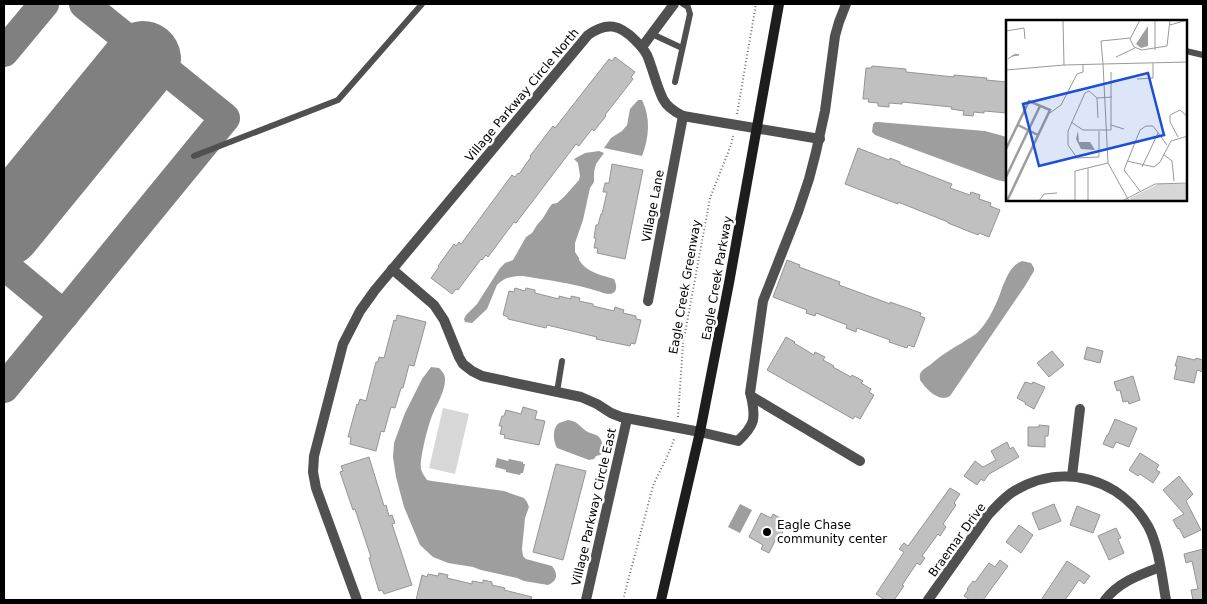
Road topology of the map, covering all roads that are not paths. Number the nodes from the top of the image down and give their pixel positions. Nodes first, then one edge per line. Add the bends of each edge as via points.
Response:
1 (422, 4) edge
2 (674, 4) edge
3 (683, 4) edge
4 (779, 4) edge
5 (846, 4) edge
6 (652, 34) junction
7 (642, 47) junction
8 (682, 48) junction
9 (1187, 51) edge
10 (1203, 55) edge
11 (675, 82) dead end
12 (683, 116) junction
13 (756, 127) junction
14 (820, 139) junction
15 (194, 156) dead end
16 (392, 270) junction
17 (648, 301) dead end
18 (562, 361) dead end
19 (557, 392) junction
20 (751, 396) junction
21 (1080, 409) dead end
22 (626, 419) junction
23 (700, 432) junction
24 (860, 461) dead end
25 (1072, 476) junction
26 (1160, 567) junction
27 (357, 600) edge
28 (586, 600) edge
29 (660, 600) edge
30 (928, 600) edge
31 (1105, 600) edge
32 (1166, 600) edge

1 - 15 lane via 338,100
2 - 6 street
3 - 8 lane via 690,14
4 - 13 main road, Eagle Creek Parkway
5 - 14 street via 835,36
6 - 7 street
6 - 8 lane
7 - 12 street, Village Parkway Circle North via 663,98
7 - 16 street, Village Parkway Circle North via 625,31 612,26 588,35
8 - 11 lane
9 - 10 lane
12 - 13 street
12 - 17 street, Village Lane
13 - 14 street
13 - 23 main road, Eagle Creek Parkway
14 - 20 street via 801,202 763,301
16 - 19 street via 434,305 463,364 472,371
16 - 27 street via 360,311 343,344 313,464 315,484
18 - 19 lane
19 - 22 street via 588,400
20 - 23 street via 753,422 738,441
20 - 24 street
21 - 25 street
22 - 23 street
22 - 28 street, Village Parkway Circle East
23 - 29 main road, Eagle Creek Parkway
25 - 26 street, Braemar Drive via 1108,487 1133,506 1153,537
25 - 30 street, Braemar Drive via 1035,481 999,503
26 - 31 street via 1126,581
26 - 32 street, Braemar Drive

